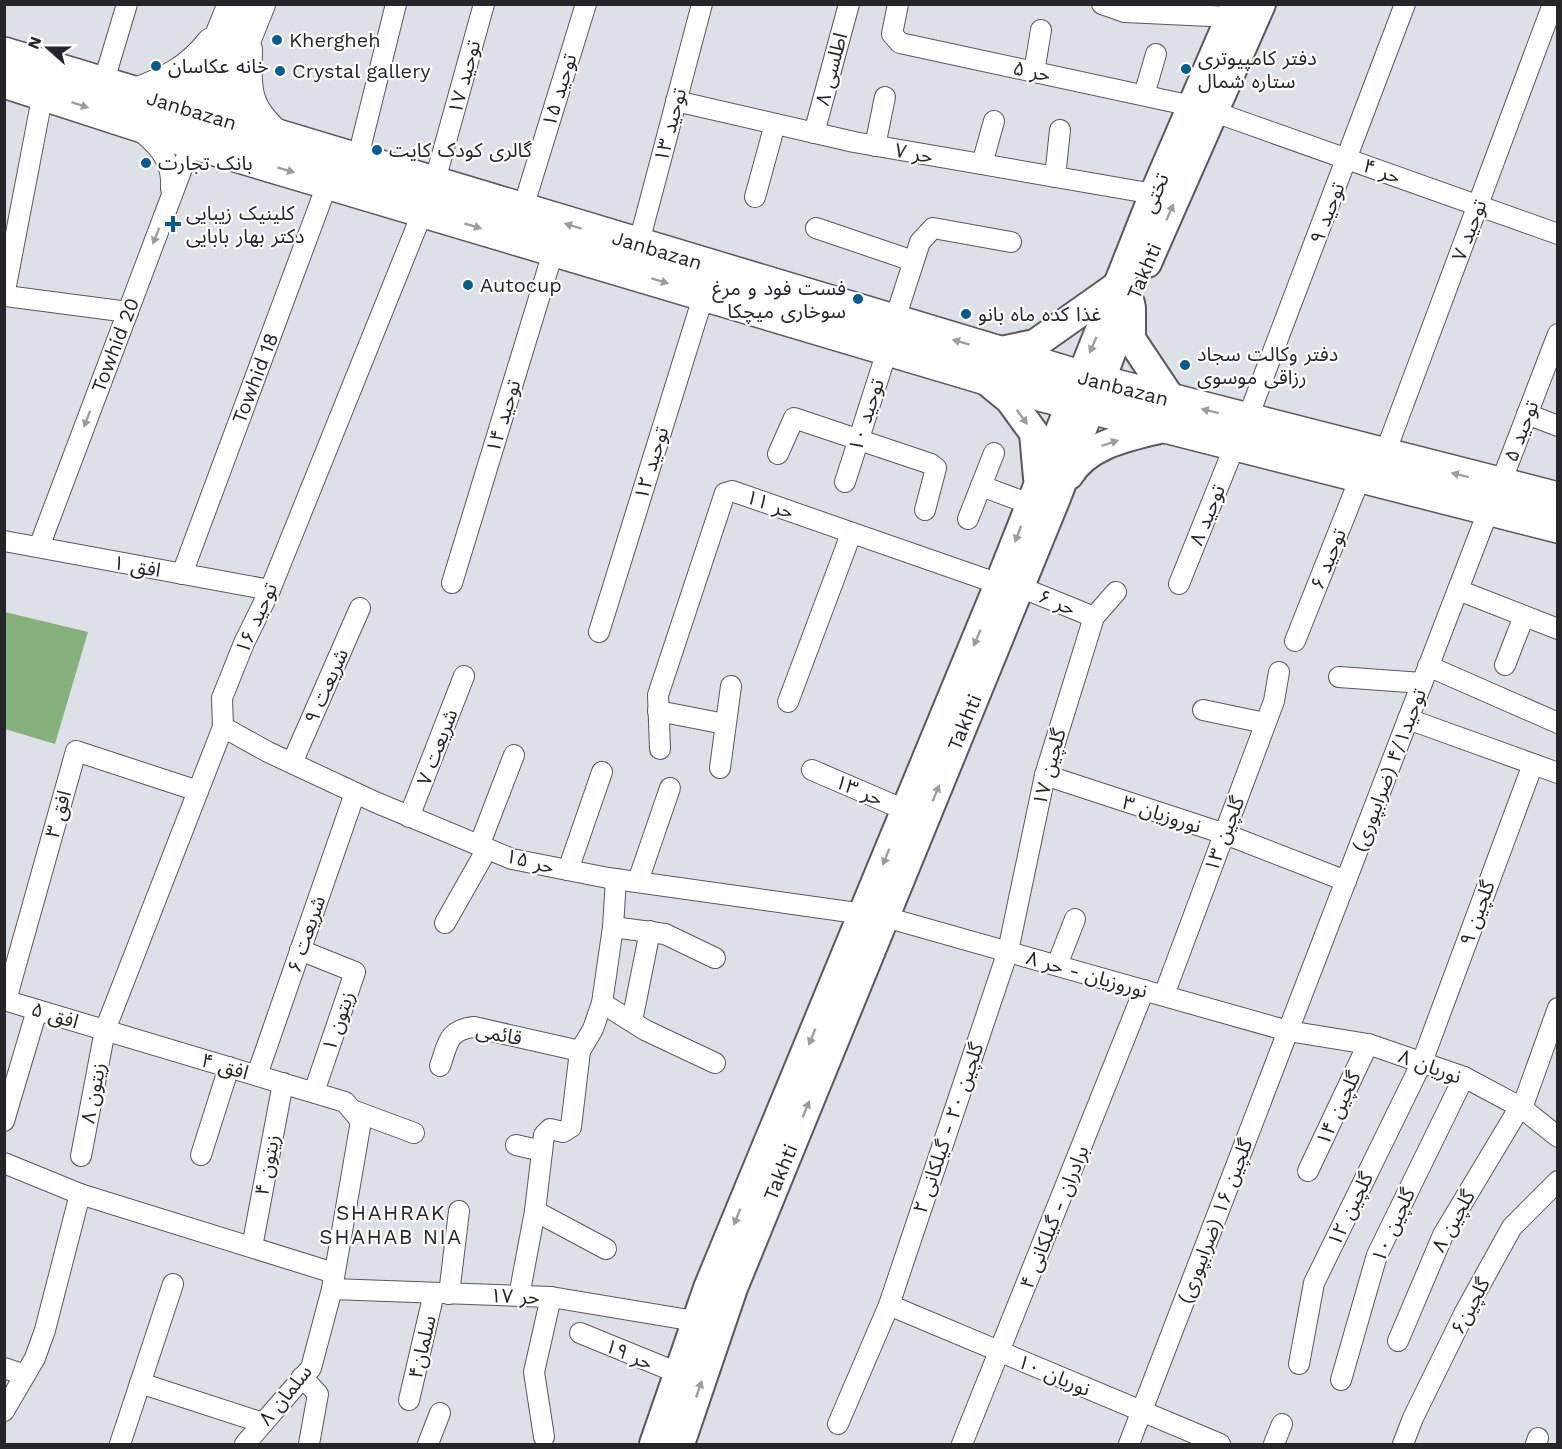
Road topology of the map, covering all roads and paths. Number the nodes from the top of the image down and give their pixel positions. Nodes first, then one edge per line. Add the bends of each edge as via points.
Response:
1 (127, 4) edge
2 (259, 4) edge
3 (396, 4) edge
4 (484, 4) edge
5 (586, 4) edge
6 (702, 4) edge
7 (849, 4) edge
8 (898, 4) edge
9 (1102, 4) edge
10 (1261, 4) edge
11 (1405, 4) edge
12 (1553, 4) edge
13 (1126, 8) edge
14 (1234, 11) edge
15 (235, 22) edge
16 (1041, 30) dead end
17 (4, 54) edge
18 (1156, 54) dead end
19 (1034, 72) junction
20 (4, 81) edge
21 (103, 84) junction
22 (43, 93) junction
23 (1144, 95) junction
24 (885, 97) dead end
25 (676, 101) junction
26 (133, 108) junction
27 (1205, 109) junction
28 (994, 121) dead end
29 (199, 124) junction
30 (775, 124) junction
31 (1060, 130) dead end
32 (814, 133) junction
33 (277, 137) junction
34 (875, 146) junction
35 (1348, 159) junction
36 (357, 161) junction
37 (982, 164) junction
38 (1055, 177) junction
39 (328, 182) junction
40 (1154, 194) junction
41 (755, 197) dead end
42 (428, 198) junction
43 (170, 200) junction
44 (1478, 206) junction
45 (522, 211) junction
46 (816, 228) dead end
47 (1557, 234) edge
48 (1011, 242) dead end
49 (638, 246) junction
50 (554, 249) junction
51 (913, 261) junction
52 (1125, 293) junction
53 (704, 294) junction
54 (5, 296) edge
55 (128, 312) junction
56 (891, 335) junction
57 (1556, 341) edge
58 (988, 364) junction
59 (1086, 392) junction
60 (1527, 414) junction
61 (1170, 415) junction
62 (1557, 426) edge
63 (1241, 433) junction
64 (859, 439) junction
65 (994, 453) dead end
66 (778, 454) dead end
67 (1384, 456) junction
68 (1360, 478) junction
69 (845, 482) dead end
70 (981, 486) junction
71 (1041, 495) junction
72 (1495, 497) junction
73 (1557, 499) edge
74 (925, 510) dead end
75 (969, 519) dead end
76 (1557, 526) edge
77 (851, 534) junction
78 (4, 541) edge
79 (39, 547) junction
80 (182, 574) junction
81 (452, 583) dead end
82 (1179, 584) dead end
83 (1009, 585) junction
84 (270, 590) junction
85 (1458, 590) junction
86 (1116, 592) dead end
87 (360, 608) dead end
88 (1524, 616) junction
89 (1094, 617) junction
90 (1557, 629) edge
91 (599, 632) dead end
92 (1295, 641) dead end
93 (1505, 665) dead end
94 (1279, 672) dead end
95 (1425, 675) junction
96 (465, 676) dead end
97 (1339, 677) dead end
98 (731, 686) dead end
99 (788, 702) dead end
100 (1203, 710) dead end
101 (658, 711) junction
102 (1408, 719) junction
103 (1265, 723) junction
104 (1557, 723) edge
105 (725, 724) junction
106 (223, 727) junction
107 (660, 749) dead end
108 (514, 755) dead end
109 (292, 763) junction
110 (1533, 764) junction
111 (720, 768) dead end
112 (812, 770) dead end
113 (602, 772) dead end
114 (1557, 773) edge
115 (1045, 776) junction
116 (670, 788) dead end
117 (198, 791) junction
118 (355, 793) junction
119 (905, 810) junction
120 (410, 817) junction
121 (1225, 834) junction
122 (483, 847) junction
123 (568, 870) junction
124 (616, 879) junction
125 (638, 881) junction
126 (1346, 881) junction
127 (874, 915) junction
128 (1075, 919) dead end
129 (445, 923) dead end
130 (613, 927) junction
131 (650, 930) junction
132 (300, 950) junction
133 (1008, 951) junction
134 (715, 958) dead end
135 (1057, 965) junction
136 (1144, 990) junction
137 (1164, 995) junction
138 (5, 1000) edge
139 (602, 1003) junction
140 (1557, 1008) edge
141 (37, 1010) junction
142 (632, 1022) junction
143 (105, 1030) junction
144 (1288, 1030) junction
145 (1368, 1044) junction
146 (580, 1051) junction
147 (1422, 1062) junction
148 (715, 1063) dead end
149 (440, 1066) dead end
150 (229, 1067) junction
151 (257, 1075) junction
152 (1464, 1077) junction
153 (283, 1083) junction
154 (314, 1092) junction
155 (349, 1106) junction
156 (1522, 1108) junction
157 (4, 1121) edge
158 (414, 1134) dead end
159 (1557, 1137) edge
160 (516, 1145) dead end
161 (542, 1151) junction
162 (201, 1155) dead end
163 (81, 1156) dead end
164 (4, 1163) edge
165 (1308, 1171) dead end
166 (1557, 1181) edge
167 (80, 1194) junction
168 (459, 1211) dead end
169 (535, 1211) junction
170 (252, 1247) junction
171 (606, 1249) dead end
172 (333, 1281) junction
173 (172, 1284) dead end
174 (442, 1293) junction
175 (519, 1296) junction
176 (550, 1298) junction
177 (889, 1305) junction
178 (695, 1321) junction
179 (580, 1333) dead end
180 (1398, 1341) dead end
181 (1000, 1352) junction
182 (1299, 1364) dead end
183 (4, 1368) edge
184 (678, 1373) junction
185 (25, 1376) junction
186 (302, 1377) junction
187 (1341, 1380) dead end
188 (140, 1383) junction
189 (409, 1400) dead end
190 (4, 1411) edge
191 (1142, 1412) junction
192 (440, 1413) dead end
193 (262, 1423) junction
194 (838, 1424) dead end
195 (1282, 1424) dead end
196 (544, 1437) dead end
197 (120, 1444) edge
198 (245, 1444) edge
199 (309, 1444) edge
200 (428, 1444) edge
201 (654, 1444) edge
202 (680, 1444) edge
203 (962, 1444) edge
204 (1129, 1444) edge
205 (1220, 1444) edge
206 (1274, 1444) edge
207 (1403, 1444) edge

1 - 21 street
2 - 15 main road
3 - 36 street
4 - 42 street, توحید ۱۷
5 - 45 street, توحید ۱۵
6 - 25 street, توحید ۱۳
7 - 32 street, اطلسی ۸
8 - 19 street, حر ۵ via 892,34 900,43
9 - 13 street
10 - 27 main road, Takhti
11 - 35 street, توحید ۹
12 - 44 street, توحید ۷
13 - 14 street
14 - 27 main road, تختی
15 - 26 main road via 186,71
15 - 29 main road
15 - 33 main road via 250,103 258,121
16 - 19 street
17 - 21 highway, Janbazan
18 - 23 street
19 - 23 street, حر ۵
20 - 22 highway, Janbazan
21 - 26 highway, Janbazan
22 -> 26 highway, Janbazan
22 - 54 street
23 - 27 street, حر ۵
24 - 34 street
25 - 30 street, حر ۷
25 - 49 street, توحید ۱۳
26 - 29 highway, Janbazan
26 - 43 street via 170,169
27 - 35 street, حر ۴
27 - 40 main road, تختی
52 -> 27 main road, Takhti
28 - 37 street
29 - 33 highway, Janbazan
29 -> 39 highway, Janbazan
29 - 43 street, Towhid 20
30 - 32 street, حر ۷
30 - 41 street
31 - 38 street
32 - 34 street, حر ۷
33 - 36 highway, Janbazan
34 - 37 street, حر ۷
35 - 44 street, حر ۴
35 - 63 street, توحید ۹
36 - 42 highway, Janbazan
37 - 38 street, حر ۷
38 - 40 street, حر ۷
39 - 42 highway, Janbazan
39 - 80 street, Towhid 18
40 - 52 main road, تختی
42 - 45 highway, Janbazan
42 -> 50 highway, Janbazan
42 - 84 street, توحید ۱۶
43 -> 55 street, Towhid 20
44 - 47 street, حر ۴
44 - 67 street, توحید ۷
49 -> 45 highway, Janbazan
46 - 51 street
48 - 51 street, توحید ۱۰ via 933,228 920,242
49 - 56 highway, Janbazan
50 -> 53 highway, Janbazan
50 - 81 street, توحید ۱۴
51 - 56 street, توحید ۱۰
52 - 58 main road via 1035,344
52 - 59 main road, Takhti
52 - 61 main road via 1131,339
53 - 56 highway, Janbazan
53 - 91 street, توحید ۱۲
54 - 55 street
55 -> 79 street, Towhid 20
56 - 58 highway, Janbazan
56 - 64 street, توحید ۱۰
57 - 60 street, توحید ۵
58 - 59 highway, Janbazan
58 -> 71 main road via 1034,433
59 - 61 highway, Janbazan
59 - 71 main road
60 - 62 street
60 - 72 street, توحید ۵
61 - 63 highway, Janbazan
71 -> 61 main road via 1099,447
63 - 67 highway, Janbazan
63 - 68 highway, Janbazan
63 - 82 street, توحید ۸
64 - 66 street via 794,418
64 - 69 street, توحید ۱۰
64 - 74 street via 934,466
65 - 70 street
72 -> 67 highway, Janbazan
68 - 72 highway, Janbazan
68 - 92 street, توحید ۶
70 - 71 street
70 - 75 street
71 - 83 main road
72 - 73 highway, Janbazan
72 - 76 highway, Janbazan
72 - 85 street, توحید۴/۱ (ضرابپوری)
77 - 83 street, حر ۱۱
77 - 99 street
77 - 101 street, حر ۱۱ via 732,491 725,493 658,695
78 - 79 street, افق ۱
79 - 80 street, افق ۱
80 - 84 street, افق ۱
83 - 89 street, حر ۶
83 -> 119 main road, Takhti
127 -> 83 main road, Takhti
84 - 106 street, توحید ۱۶ via 222,698
85 - 88 street
85 - 95 street, توحید۴/۱ (ضرابپوری)
86 - 89 street, گلچین ۱۷
87 - 109 street, شریعت ۹
88 - 90 street
88 - 93 street
89 - 115 street, گلچین ۱۷
94 - 103 street, گلچین ۱۳
95 - 97 street
95 - 102 street, توحید۴/۱ (ضرابپوری)
95 - 104 street
96 - 120 street, شریعت ۷
98 - 105 street
100 - 103 street
101 - 105 street
101 - 107 street, حر ۱۱
102 - 110 street
102 - 126 street, توحید۴/۱ (ضرابپوری)
103 - 121 street, گلچین ۱۳
105 - 111 street
106 - 109 street, حر ۱۵
106 - 117 street, توحید ۱۶
108 - 122 street
109 - 118 street, حر ۱۵
110 - 114 street
110 - 147 street, گلچین ۹
112 - 119 street, حر ۱۳
113 - 123 street
115 - 121 street, نوروزیان ۳
115 - 133 street, گلچین ۱۷
116 - 125 street
117 - 138 street, افق ۳ via 76,751
117 - 143 street, توحید ۱۶
118 - 120 street, حر ۱۵
118 - 132 street, شریعت ۶
119 -> 127 main road, Takhti
120 - 122 street, حر ۱۵
121 - 126 street, نوروزیان ۳
121 - 137 street, گلچین ۱۳
122 - 123 street, حر ۱۵ via 512,859
122 - 129 street
123 - 124 street, حر ۱۵
124 - 125 street, حر ۱۵
124 - 130 street
125 - 127 street, حر ۱۵
126 - 144 street, توحید۴/۱ (ضرابپوری)
127 - 133 street, نوروزیان - حر ۸
127 -> 178 main road, Takhti
202 -> 127 main road, Takhti via 733,1288
128 - 135 street
130 - 131 street
130 - 139 street
131 - 134 street
131 - 142 street
132 - 151 street, شریعت ۶
132 - 154 street, زیتون ۱ via 355,972
133 - 135 street, نوروزیان - حر ۸
133 - 177 street, گلچین ۲۰ - گیلکانی ۲
135 - 136 street, نوروزیان - حر ۸
136 - 137 street, نوروزیان - حر ۸
136 - 181 street, برادران - گیلکانی ۴
137 - 144 street, نوروزیان - حر ۸
138 - 141 street, افق ۵
139 - 142 street
139 - 146 street
140 - 156 street, گلچین ۸
141 - 143 street, افق ۵
141 - 157 street
142 - 148 street
143 - 150 street, افق ۴
143 - 163 street, زیتون ۸
144 - 145 street, نوریان ۸
144 - 191 street, گلچین ۱۶ (ضرابپوری)
145 - 147 street, نوریان ۸
145 - 165 street, گلچین ۱۴
146 - 149 street, قائمی via 474,1027 459,1028 451,1035
146 - 161 street via 571,1126 563,1132 550,1129 544,1135
147 - 152 street, نوریان ۸
147 - 182 street, گلچین ۱۲ via 1314,1282
150 - 151 street, افق ۴
150 - 162 street
151 - 153 street, افق ۴
152 - 156 street, نوریان ۸
152 - 187 street, گلچین ۱۰ via 1377,1255
153 - 154 street, افق ۴
153 - 170 street, زیتون ۴
154 - 155 street, افق ۴
155 - 158 street, افق ۴
155 - 172 street, سلمان ۸ via 361,1121
156 - 159 street, نوریان ۸
156 - 180 street, گلچین ۸ via 1443,1235
160 - 161 street
161 - 169 street
164 - 167 street, حر ۱۷
166 - 207 street, گلچین۶ via 1512,1227
167 - 170 street, حر ۱۷
167 - 185 street via 45,1330
168 - 174 street, سلمان۴
169 - 171 street
169 - 175 street
170 - 172 street, حر ۱۷
172 - 174 street, حر ۱۷
172 - 186 street, سلمان ۸ via 311,1368
173 - 188 street
174 - 175 street, حر ۱۷
174 - 189 street, سلمان۴
175 - 176 street, حر ۱۷
176 - 178 street, حر ۱۷
176 - 196 street via 534,1372
177 - 181 street, نوریان ۱۰
177 - 194 street, گلچین ۲۰ - گیلکانی ۲
178 - 184 main road, Takhti
179 - 184 street, حر ۱۹
181 - 191 street, نوریان ۱۰
181 - 203 street, برادران - گیلکانی ۴
183 - 185 street
184 - 201 main road, Takhti
185 - 190 street
186 - 193 street, سلمان ۸
186 - 199 street via 318,1394
188 - 193 street
188 - 197 street
191 - 204 street, گلچین ۱۶ (ضرابپوری)
191 - 205 street, نوریان ۱۰
192 - 200 street
193 - 198 street, سلمان ۸
195 - 206 street

